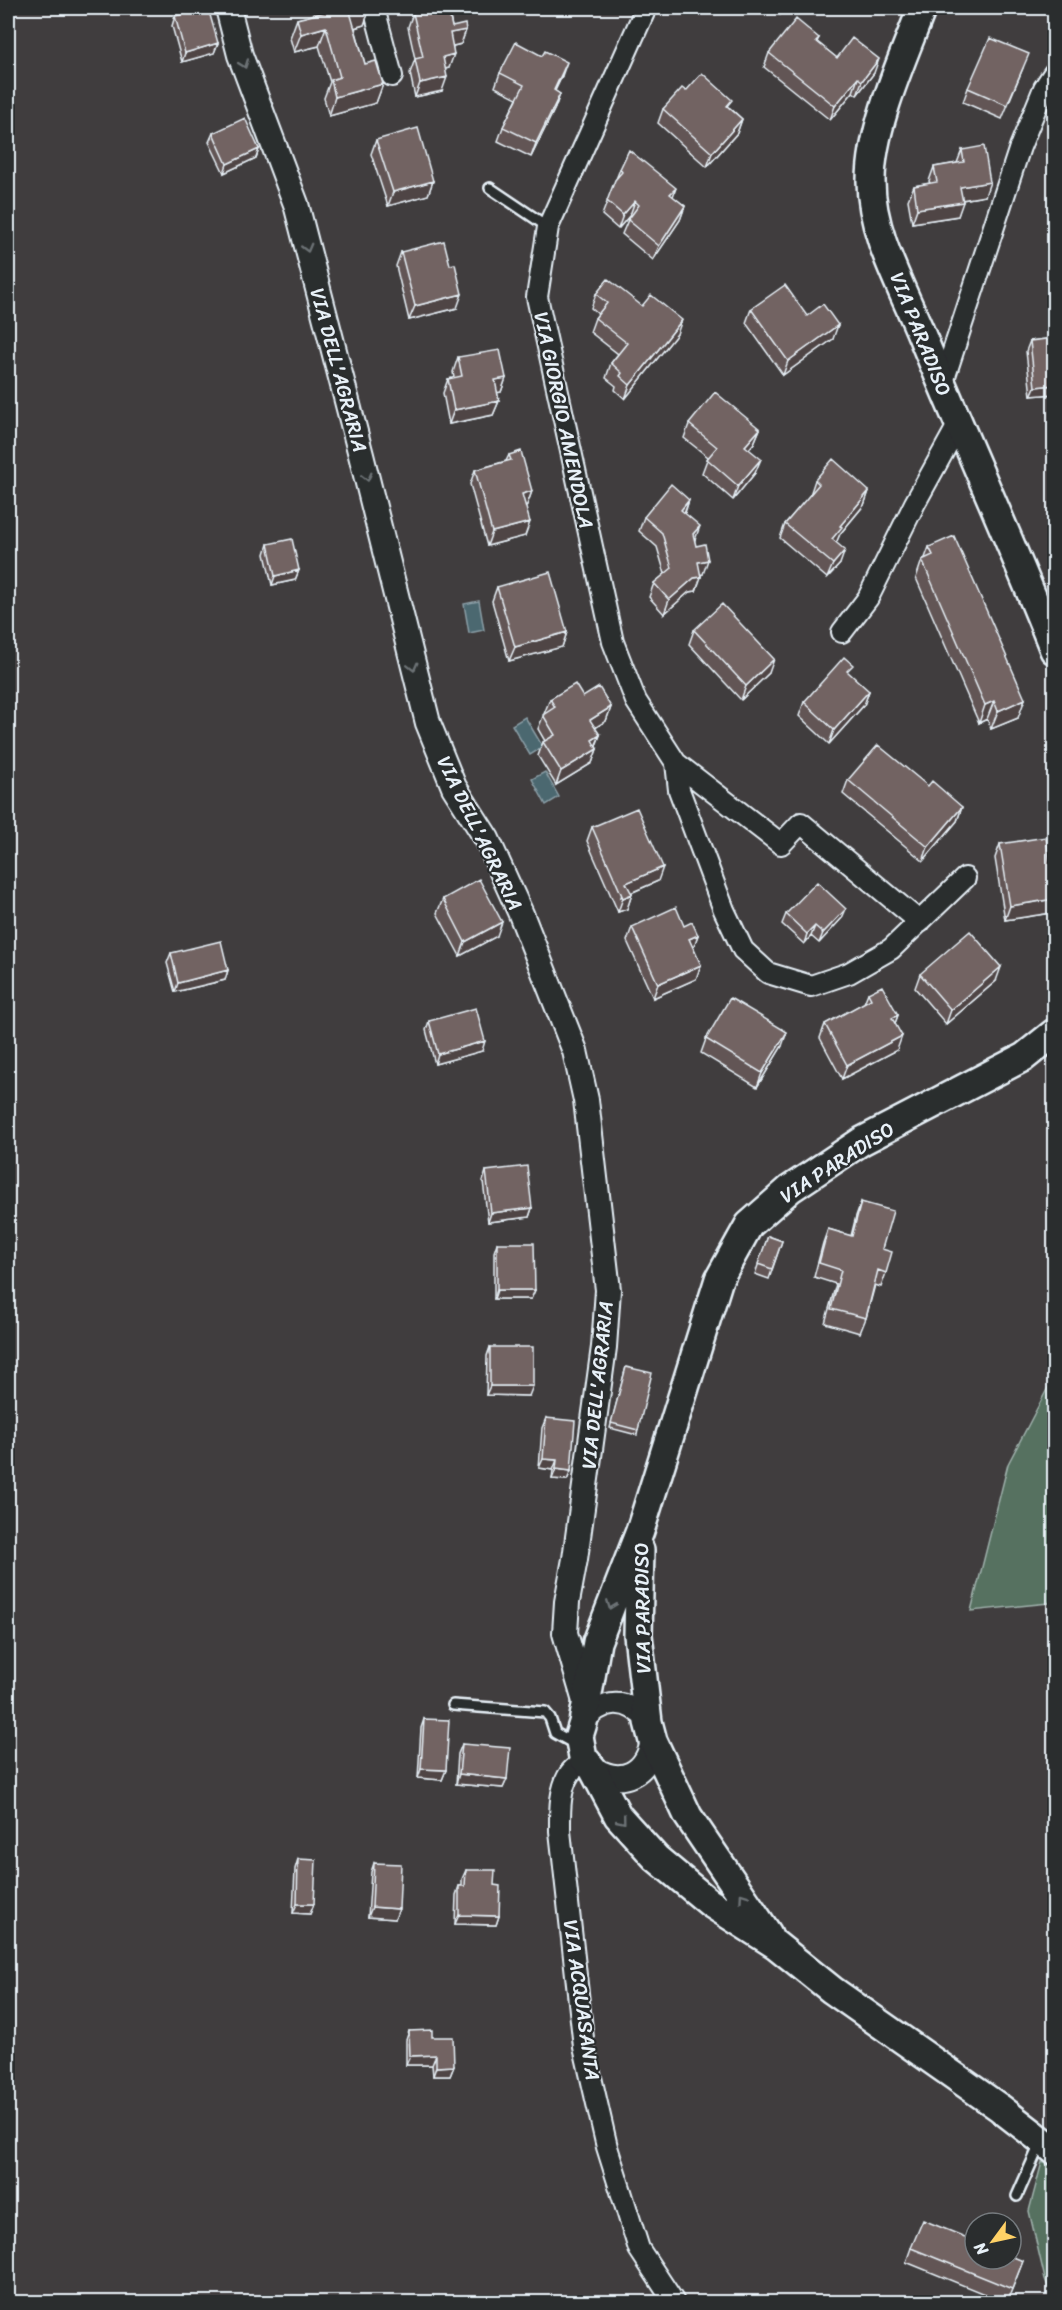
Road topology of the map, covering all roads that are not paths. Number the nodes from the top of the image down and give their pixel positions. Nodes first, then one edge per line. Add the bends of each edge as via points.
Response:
1 (228, 8) edge
2 (374, 8) edge
3 (646, 8) edge
4 (922, 8) edge
5 (1054, 73) edge
6 (392, 76) dead end
7 (490, 188) dead end
8 (548, 227) junction
9 (942, 384) junction
10 (958, 425) junction
11 (842, 632) dead end
12 (1054, 650) edge
13 (676, 763) junction
14 (965, 878) dead end
15 (920, 922) junction
16 (1054, 1033) edge
17 (640, 1531) junction
18 (453, 1705) dead end
19 (651, 1731) junction
20 (585, 1741) junction
21 (776, 1945) junction
22 (1048, 2144) edge
23 (1017, 2196) dead end
24 (674, 2302) edge

1 -> 20 street, VIA DELL'AGRARIA via 240,55 296,204 428,723 454,787 487,839 521,914 575,1052 586,1100 608,1290 604,1347 565,1633
2 - 6 street
3 - 8 street, VIA GIORGIO AMENDOLA
4 - 9 main road, VIA PARADISO via 887,99 871,181 877,223
5 - 9 street via 1020,147
7 - 8 lane
8 - 13 street, VIA GIORGIO AMENDOLA via 537,297 613,642 636,701
9 - 10 main road, VIA PARADISO
10 - 11 street via 868,598
10 - 12 main road, VIA PARADISO
13 - 15 street, VIA GIORGIO AMENDOLA via 781,844 801,823
13 - 15 street, VIA GIORGIO AMENDOLA via 680,790 724,910 743,950 768,973 811,986 849,973 891,949
14 - 15 street, VIA GIORGIO AMENDOLA
16 - 17 main road, VIA PARADISO via 1024,1057 862,1141 790,1189 749,1226 719,1279
17 - 19 main road, VIA PARADISO via 638,1635
17 -> 20 main road, VIA PARADISO via 597,1642
18 - 20 lane via 545,1712 555,1733
19 - 20 street via 635,1709 614,1703 591,1713
19 - 20 street via 651,1753 645,1763 637,1772 615,1778 603,1775
21 -> 19 main road via 688,1816
20 -> 21 main road via 618,1816 656,1858 710,1903
20 - 24 street, VIA ACQUASANTA via 564,1785 560,1831 584,2047 607,2147 639,2249
21 - 22 main road via 832,1990
22 - 23 lane

